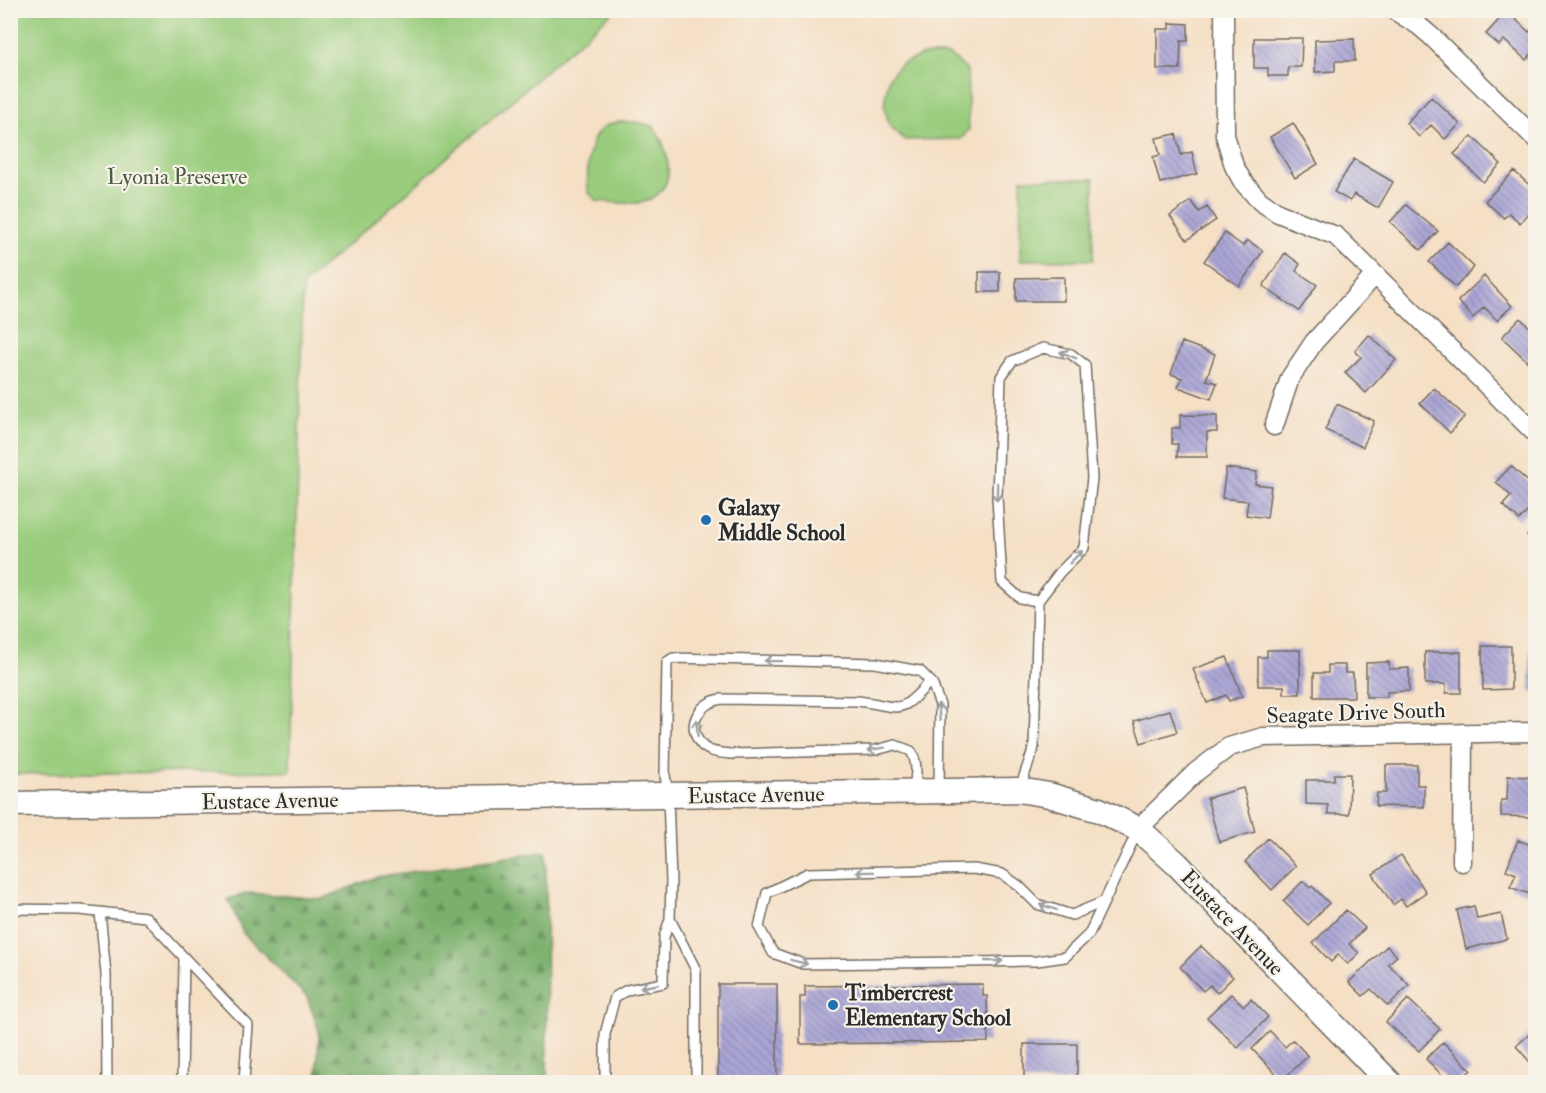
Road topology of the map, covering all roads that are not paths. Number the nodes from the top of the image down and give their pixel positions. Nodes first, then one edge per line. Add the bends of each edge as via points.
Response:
1 (1224, 10) edge
2 (1394, 10) edge
3 (1536, 139) edge
4 (1374, 276) junction
5 (1274, 426) dead end
6 (1536, 435) edge
7 (1038, 601) junction
8 (930, 681) junction
9 (1536, 732) edge
10 (1463, 733) junction
11 (1019, 790) junction
12 (939, 791) junction
13 (912, 792) junction
14 (668, 795) junction
15 (10, 804) edge
16 (1138, 829) junction
17 (1462, 862) dead end
18 (1103, 902) junction
19 (10, 909) edge
20 (99, 912) junction
21 (669, 919) junction
22 (184, 957) junction
23 (107, 1083) edge
24 (182, 1083) edge
25 (244, 1083) edge
26 (605, 1083) edge
27 (696, 1083) edge
28 (1389, 1083) edge

1 - 4 street via 1225,135 1243,182 1278,213 1336,236
2 - 3 street via 1431,36
4 - 5 street via 1308,351 1290,378
4 - 6 street
7 -> 7 lane via 1084,548 1092,478 1085,365 1071,354 1043,348 1012,361 1001,377 997,497 1002,582 1020,598
7 - 11 lane via 1034,747
12 -> 8 lane via 940,705
13 -> 8 lane via 915,759 911,751 895,745 876,750 725,753 701,744 696,719 699,710 710,701 721,699 858,701 894,708 909,703
8 -> 14 lane via 920,671 875,663 673,658 665,668
9 - 10 street, Seagate Drive South
10 - 16 street, Seagate Drive South via 1263,737 1229,747
10 - 17 street
11 - 12 street, Eustace Avenue
11 - 16 street, Eustace Avenue via 1099,810
12 - 13 street, Eustace Avenue
13 - 14 street, Eustace Avenue
14 - 15 street, Eustace Avenue
14 - 21 lane
16 - 18 lane
16 - 28 street, Eustace Avenue via 1177,864
18 -> 18 lane via 1072,915 1037,904 1002,874 974,869 808,873 767,893 759,927 773,953 802,964 1037,962 1065,957 1089,934
19 - 20 lane
20 - 22 lane via 146,917
20 - 23 lane via 106,974
21 -> 26 lane via 664,937 663,983 627,990 615,997 605,1034
21 - 27 lane via 696,970
22 - 24 lane
22 - 25 lane via 248,1025

